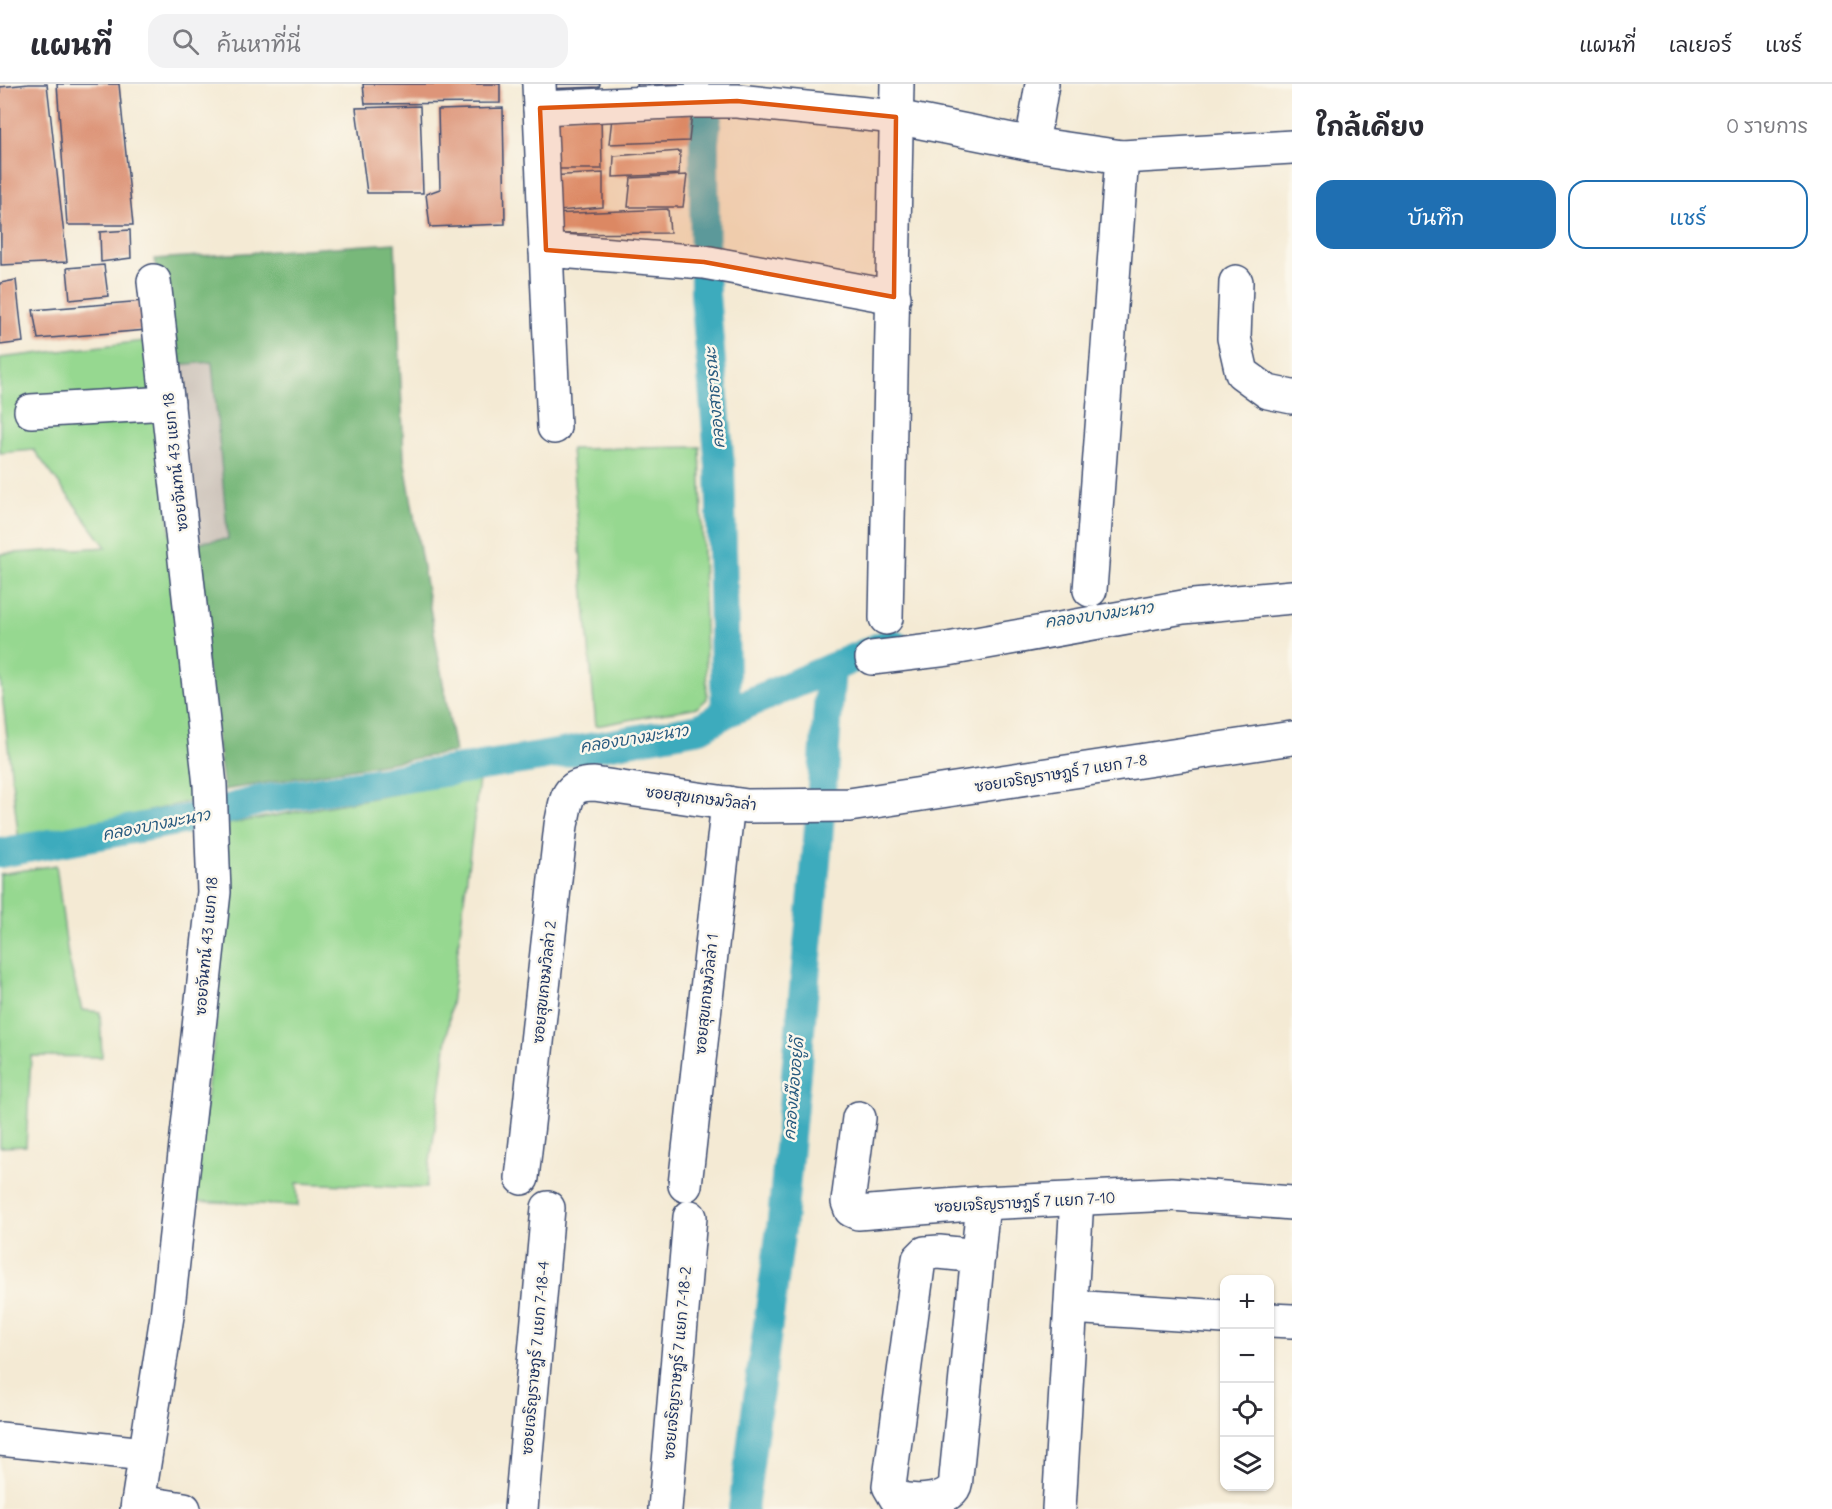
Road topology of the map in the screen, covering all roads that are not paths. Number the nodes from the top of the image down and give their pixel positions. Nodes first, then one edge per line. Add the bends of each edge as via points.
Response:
1 (897, 84) edge
2 (1042, 84) edge
3 (539, 96) edge
4 (896, 117) junction
5 (1032, 144) junction
6 (1292, 147) edge
7 (1122, 157) junction
8 (546, 250) junction
9 (154, 281) dead end
10 (1236, 282) dead end
11 (894, 297) junction
12 (1292, 397) edge
13 (168, 403) junction
14 (31, 411) dead end
15 (554, 427) dead end
16 (1090, 590) dead end
17 (1292, 597) edge
18 (886, 618) dead end
19 (872, 658) dead end
20 (1292, 738) edge
21 (573, 788) joint
22 (728, 803) junction
23 (815, 805) joint
24 (859, 1118) dead end
25 (522, 1178) dead end
26 (685, 1185) dead end
27 (1077, 1198) junction
28 (983, 1203) junction
29 (1292, 1203) edge
30 (548, 1208) dead end
31 (690, 1217) dead end
32 (978, 1256) junction
33 (1071, 1307) junction
34 (1220, 1317) edge
35 (1274, 1320) edge
36 (1292, 1322) edge
37 (0, 1439) edge
38 (145, 1454) junction
39 (138, 1505) edge
40 (180, 1509) edge
41 (521, 1509) edge
42 (665, 1509) edge
43 (1059, 1509) edge

1 - 4 street
2 - 5 street
3 - 4 street via 737,101
3 - 8 street
4 - 5 street
4 - 11 street
5 - 7 street
6 - 7 street
7 - 16 street
8 - 11 street via 704,262
8 - 15 street
9 - 13 street, ซอยจันทน์ 43 แยก 18
10 - 12 street via 1234,338 1242,373 1268,392
11 - 18 street
13 - 14 street
13 - 38 street, ซอยจันทน์ 43 แยก 18 via 210,785 214,892 167,1316
17 - 19 street via 1182,607 948,649
20 - 23 street, ซอยเจริญราษฎร์ 7 แยก 7-8 via 849,805
21 - 22 street, ซอยสุขเกษมวิลล่า via 594,784
21 - 25 street, ซอยสุขเกษมวิลล่า 2 via 561,825
22 - 23 street, ซอยสุขเกษมวิลล่า
22 - 26 street, ซอยสุขเกษมวิลล่า 1
24 - 28 street, ซอยเจริญราษฎร์ 7 แยก 7-10 via 848,1202 851,1210 858,1213
27 - 28 street, ซอยเจริญราษฎร์ 7 แยก 7-10
27 - 29 street, ซอยเจริญราษฎร์ 7 แยก 7-10 via 1172,1194
27 - 33 street
28 - 32 street
30 - 41 street, ซอยเจริญราษฎร์ 7 แยก 7-18-4
31 - 42 street, ซอยเจริญราษฎร์ 7 แยก 7-18-2
32 - 32 street via 955,1485 948,1493 930,1500 896,1498 889,1486 919,1259 925,1252
33 - 34 street
33 - 43 street
35 - 36 street
37 - 38 street
38 - 39 street, ซอยจันทน์ 43 แยก 18
39 - 40 street, ซอยจันทน์ 43 แยก 18

